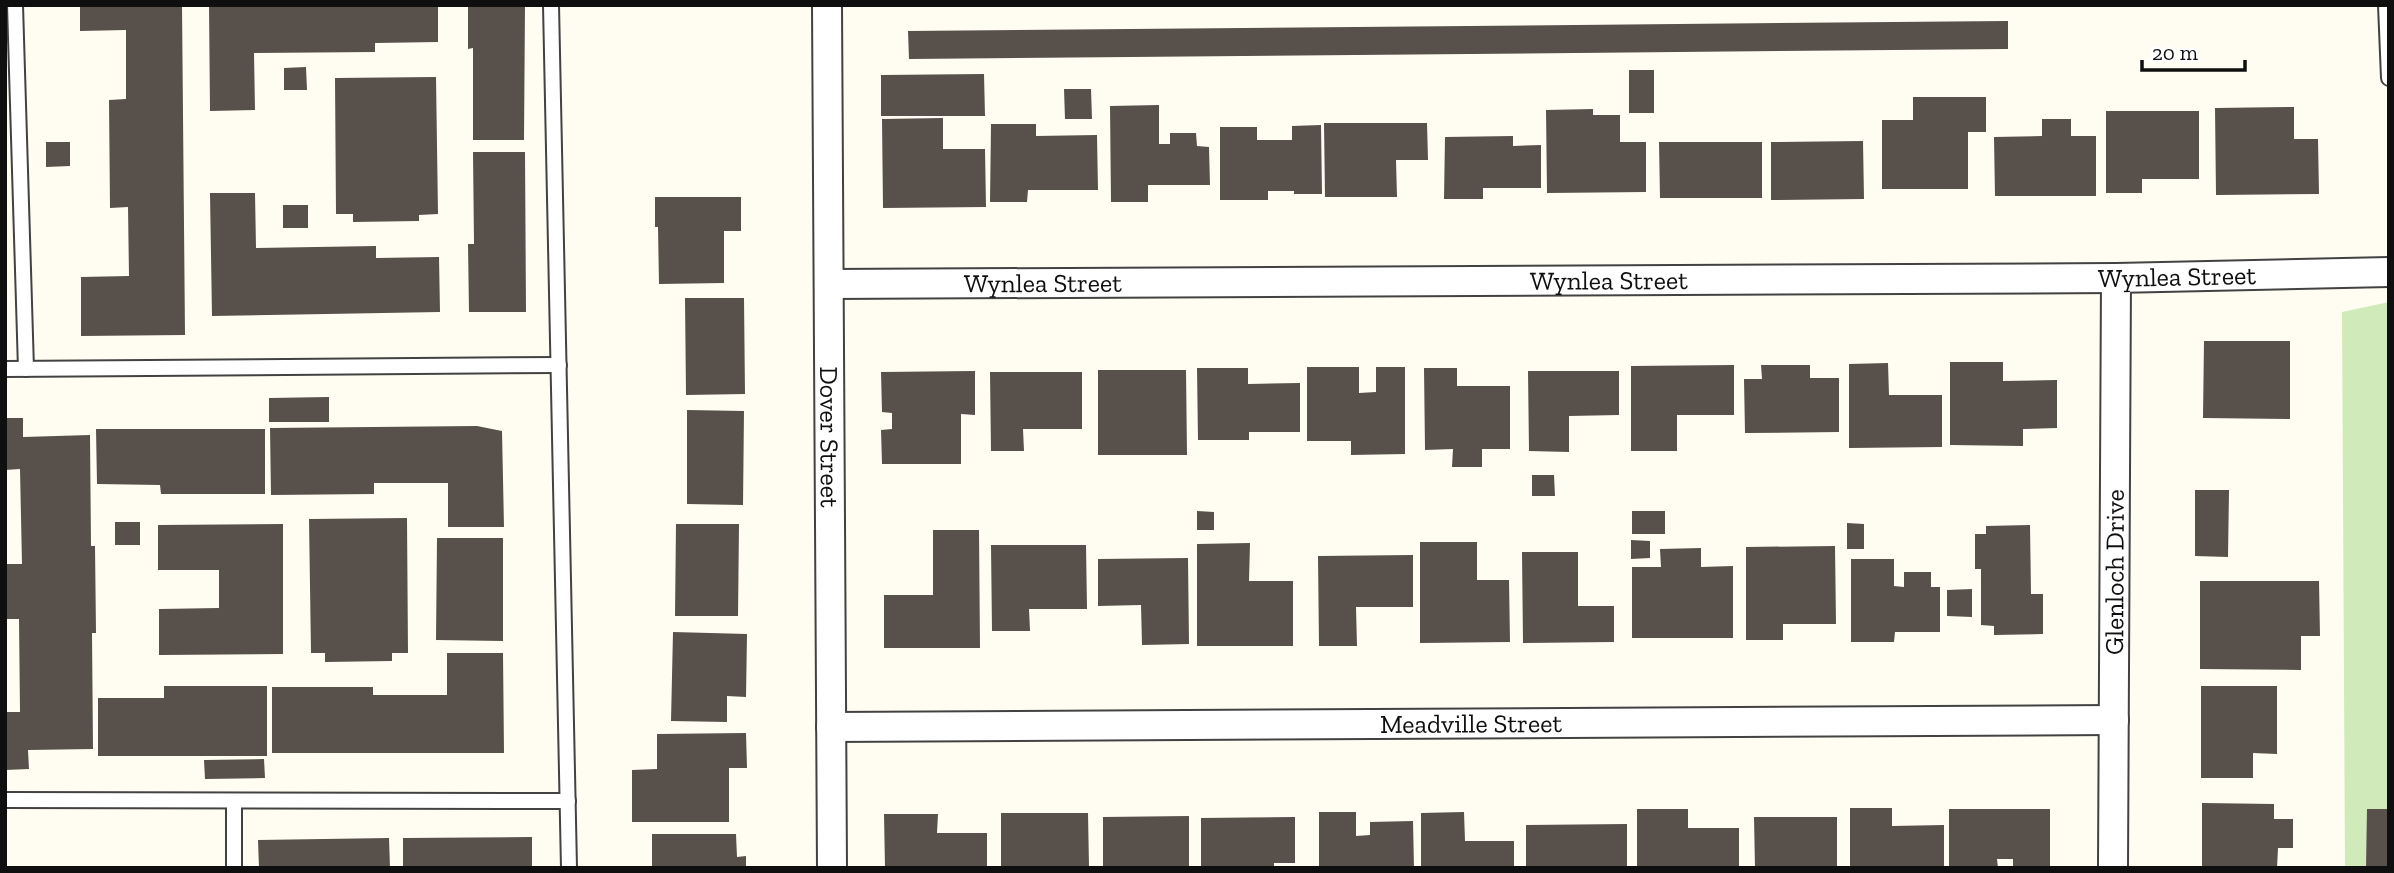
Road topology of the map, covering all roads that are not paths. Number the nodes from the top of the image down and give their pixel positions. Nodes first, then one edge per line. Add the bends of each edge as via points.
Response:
1 (15, 5) edge
2 (551, 5) edge
3 (827, 5) edge
4 (2386, 5) edge
5 (2389, 78) edge
6 (12, 132) edge
7 (13, 169) edge
8 (2389, 272) edge
9 (2116, 278) junction
10 (829, 284) junction
11 (559, 365) junction
12 (5, 369) edge
13 (26, 369) junction
14 (2114, 720) junction
15 (831, 727) junction
16 (5, 800) edge
17 (234, 801) junction
18 (568, 801) junction
19 (234, 868) edge
20 (569, 868) edge
21 (832, 868) edge
22 (2113, 868) edge

1 - 6 lane
2 - 11 lane
3 - 10 street, Dover Street
4 - 5 lane
6 - 7 lane
7 - 13 lane
8 - 9 street, Wynlea Street
9 - 10 street, Wynlea Street
9 - 14 street, Glenloch Drive
10 - 15 street, Dover Street
11 - 13 lane
11 - 18 lane
12 - 13 lane
14 - 15 street, Meadville Street
14 - 22 street, Glenloch Drive
15 - 21 street, Dover Street
16 - 17 lane
17 - 18 lane
17 - 19 lane
18 - 20 lane

